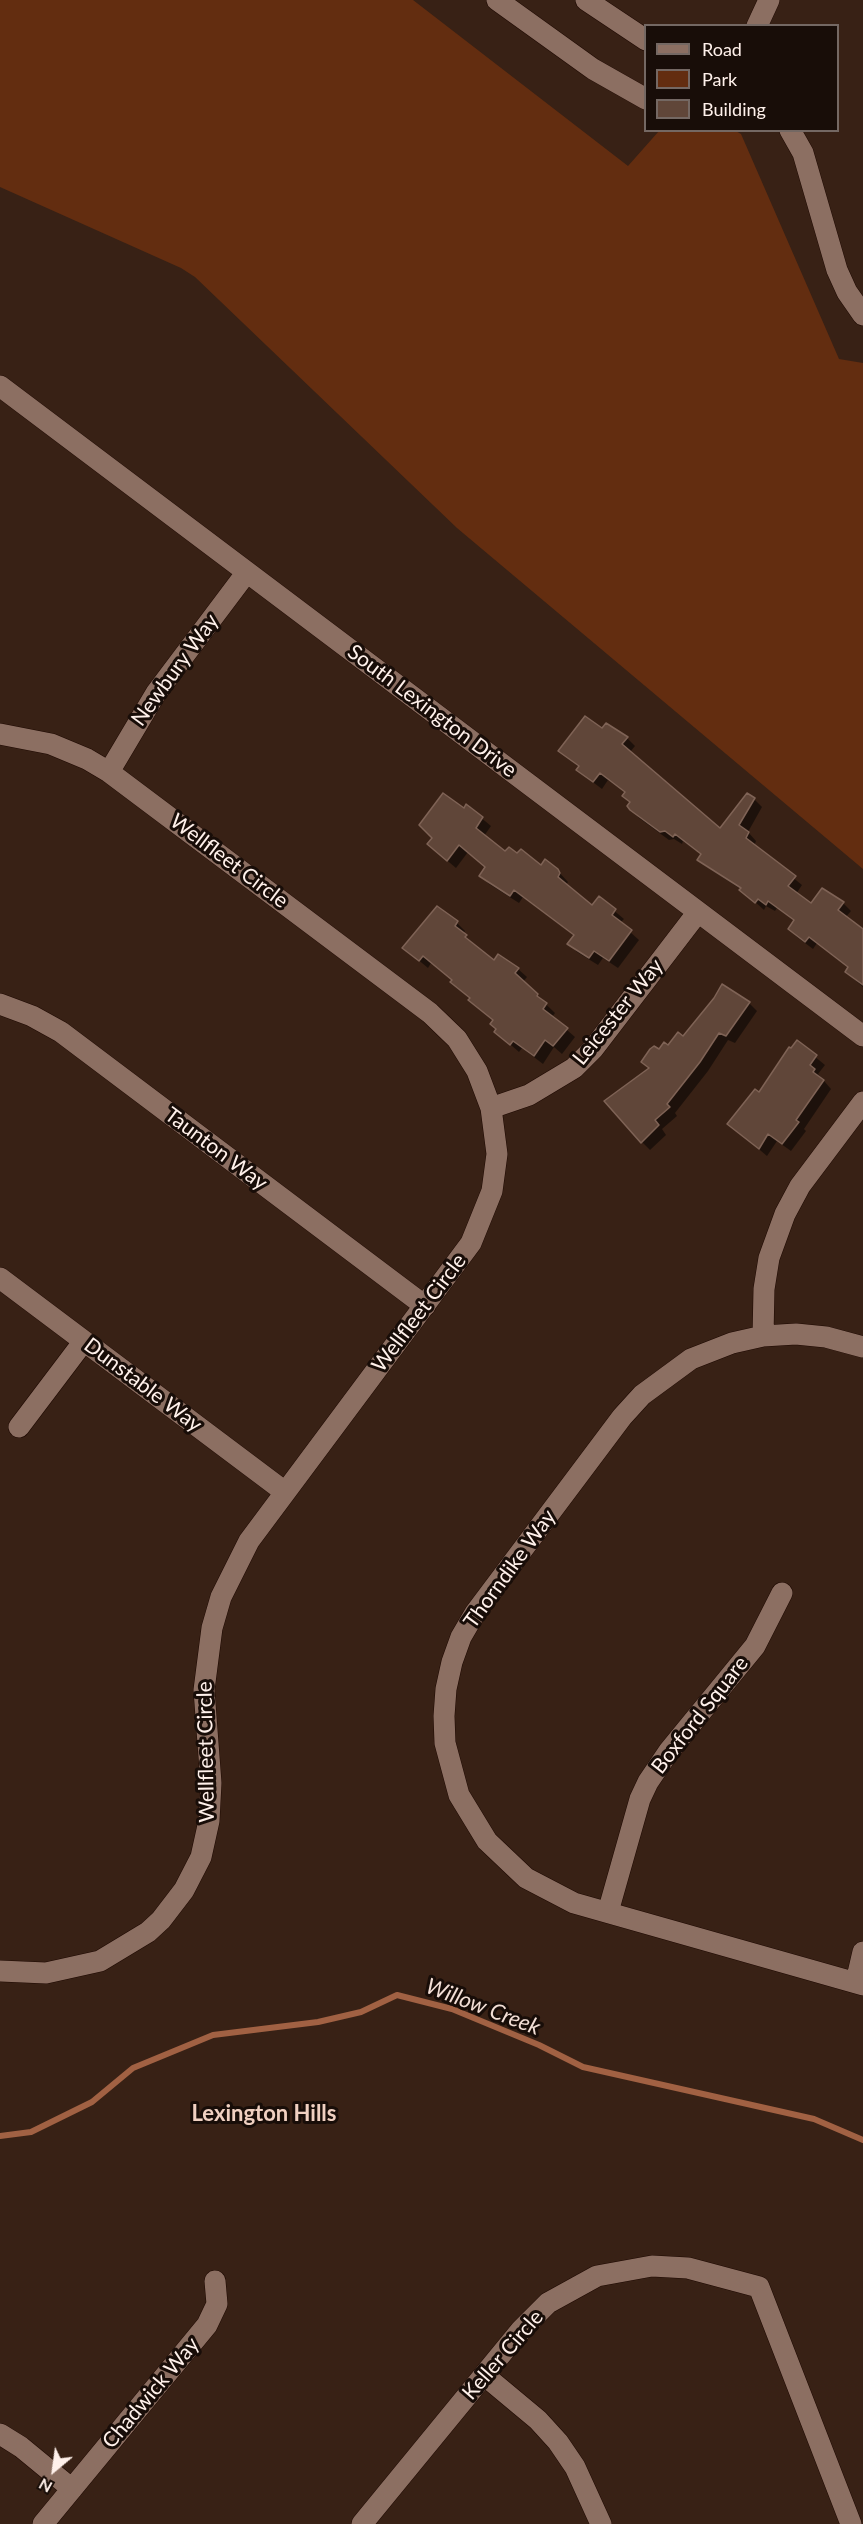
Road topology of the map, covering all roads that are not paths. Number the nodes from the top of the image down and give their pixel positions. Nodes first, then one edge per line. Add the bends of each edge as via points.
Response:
1 (497, 0) edge
2 (586, 0) edge
3 (769, 0) edge
4 (758, 24) edge
5 (644, 39) edge
6 (644, 98) edge
7 (791, 132) edge
8 (863, 315) edge
9 (0, 386) edge
10 (247, 572) junction
11 (0, 734) edge
12 (109, 772) junction
13 (698, 912) junction
14 (0, 1004) edge
15 (863, 1036) edge
16 (863, 1102) edge
17 (491, 1108) junction
18 (0, 1278) edge
19 (425, 1306) junction
20 (763, 1336) junction
21 (84, 1341) junction
22 (863, 1347) edge
23 (19, 1427) dead end
24 (285, 1492) junction
25 (782, 1593) dead end
26 (608, 1912) junction
27 (863, 1952) edge
28 (0, 1971) edge
29 (859, 1984) edge
30 (215, 2281) dead end
31 (484, 2375) junction
32 (0, 2434) edge
33 (72, 2488) junction
34 (43, 2524) edge
35 (362, 2524) edge
36 (601, 2524) edge
37 (851, 2524) edge

1 - 6 street via 592,69
2 - 5 street
3 - 4 street
7 - 8 street via 804,153 837,270
9 - 10 street, South Lexington Drive
10 - 12 street, Newbury Way via 156,693
10 - 13 street, South Lexington Drive
11 - 12 street, Wellfleet Circle via 51,744
12 - 17 street, Wellfleet Circle via 438,1019 468,1055
13 - 15 street, South Lexington Drive
13 - 17 street, Leicester Way via 593,1049 574,1068 529,1095
14 - 19 street, Taunton Way via 61,1032
16 - 20 street via 800,1186 785,1214 769,1258
17 - 19 street, Wellfleet Circle via 497,1154 487,1209 471,1243
18 - 21 street, Dunstable Way
19 - 24 street, Wellfleet Circle
20 - 22 street, Thorndike Way via 826,1337
20 - 26 street, Thorndike Way via 718,1347 691,1359 642,1395 475,1613 452,1662 446,1689 445,1743 459,1795 471,1819 499,1854 526,1878 574,1903
21 - 23 street
21 - 24 street, Dunstable Way
24 - 28 street, Wellfleet Circle via 234,1568 212,1628 204,1690 210,1821 201,1857 184,1890 148,1932 100,1961 46,1973
25 - 26 street, Boxford Square via 755,1646 648,1782
26 - 29 street, Thorndike Way
27 - 29 street
30 - 33 street, Chadwick Way via 217,2304 207,2325
31 - 35 street, Keller Circle
31 - 36 street via 558,2442 575,2466
31 - 37 street, Keller Circle via 548,2304 597,2277 633,2267 670,2266 759,2287
32 - 33 street
33 - 34 street, Chadwick Way

